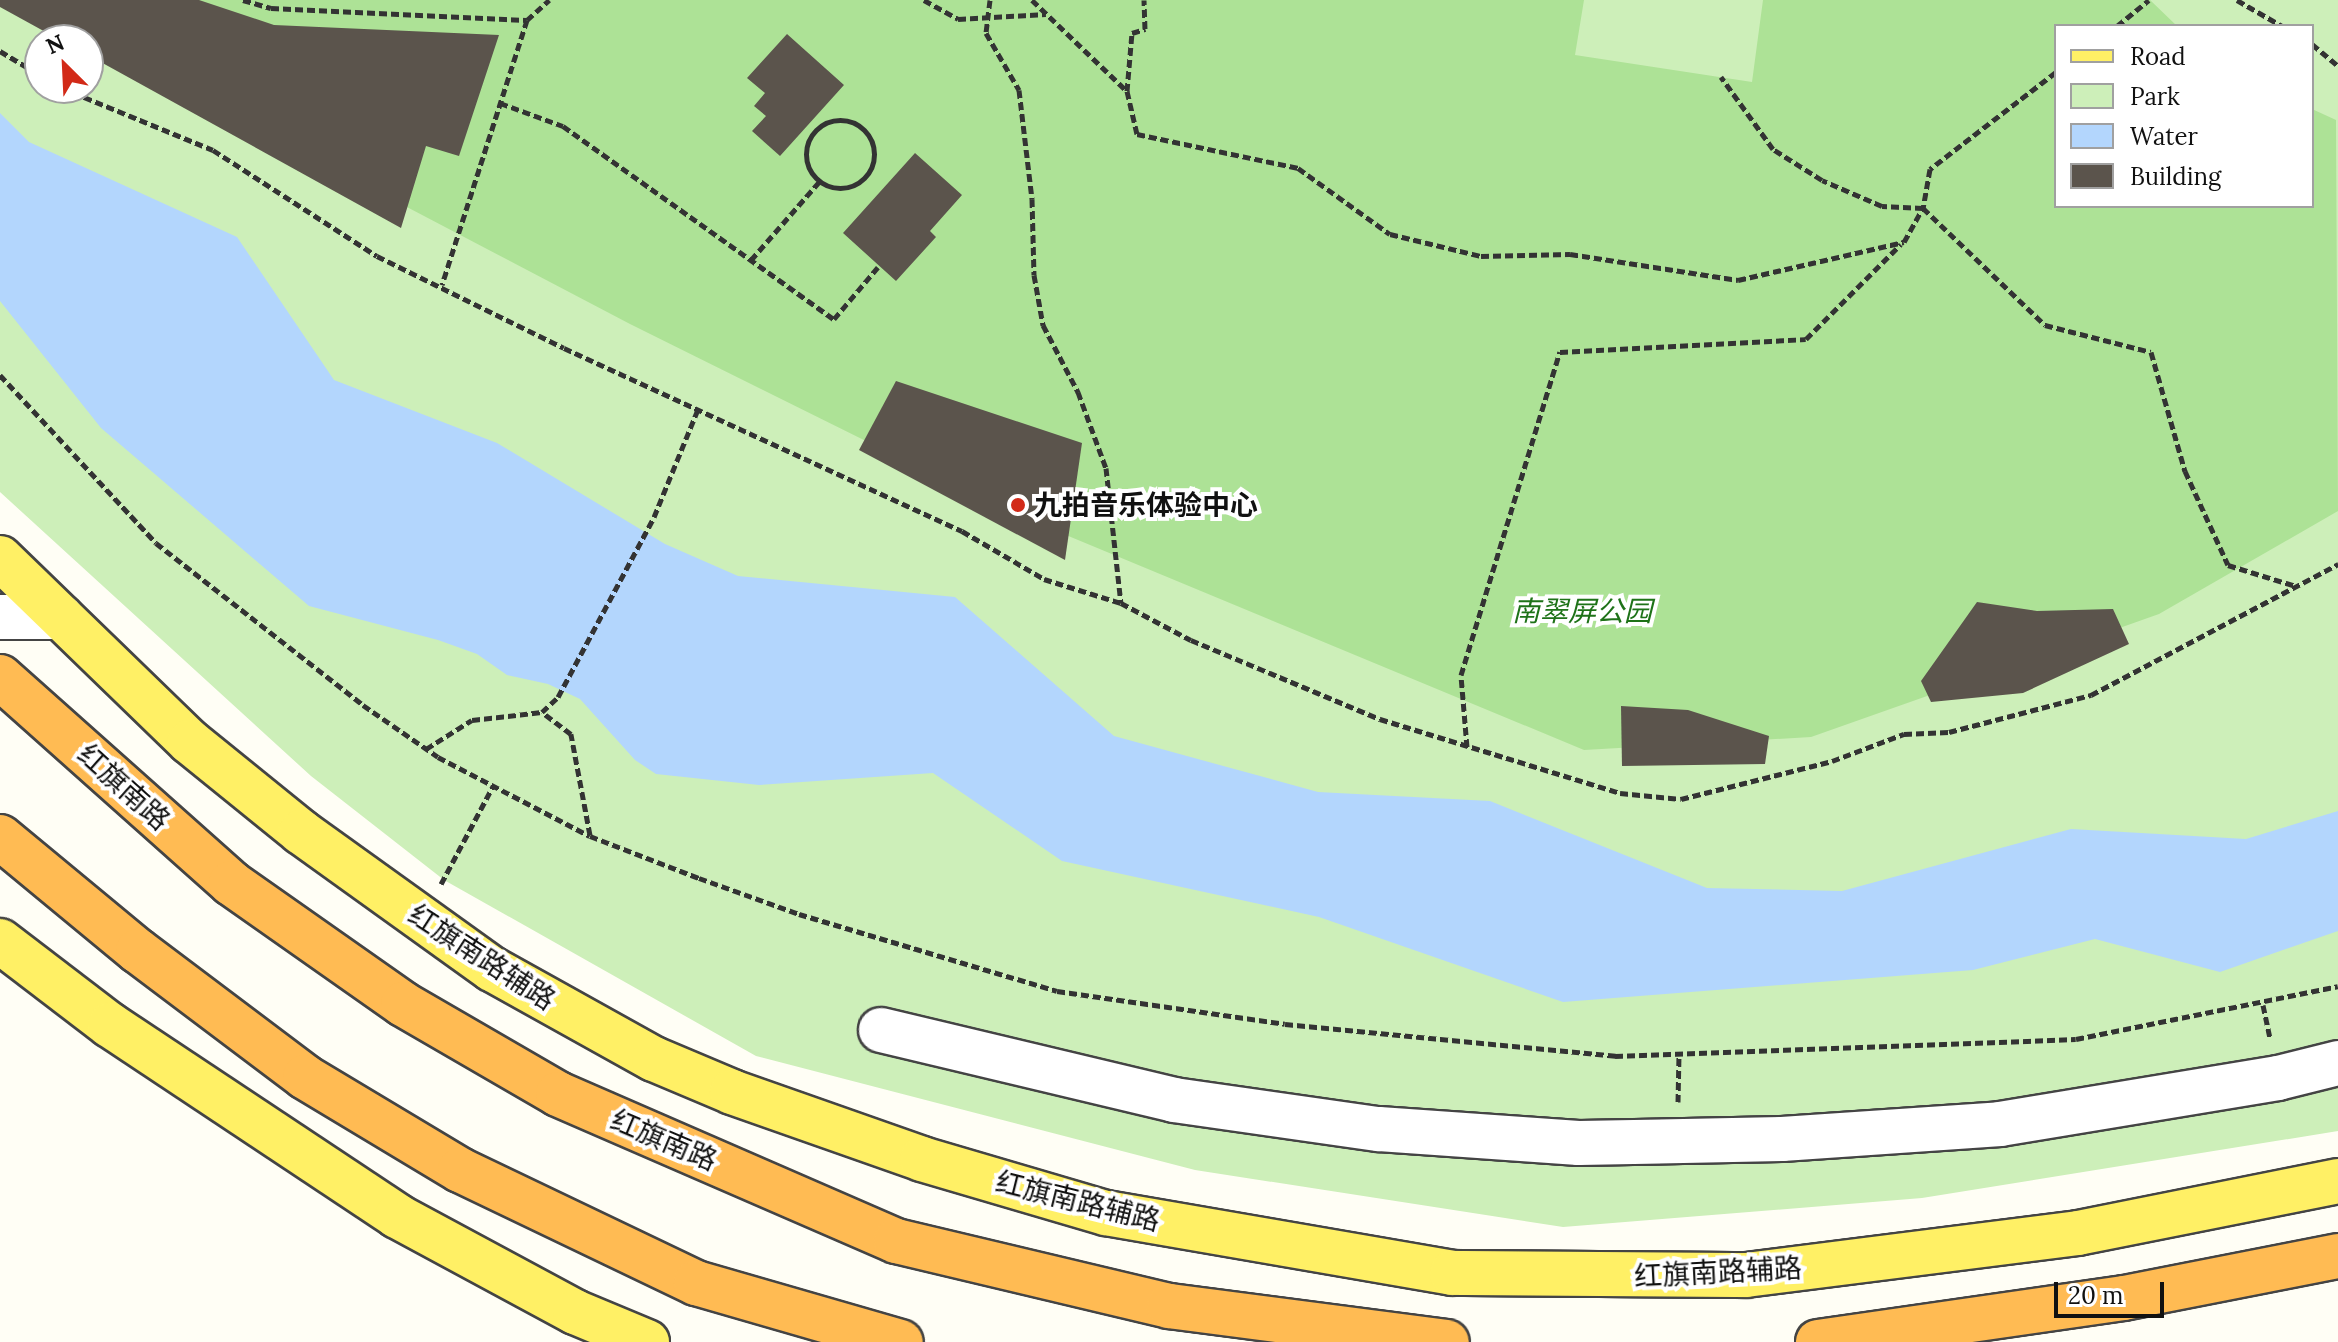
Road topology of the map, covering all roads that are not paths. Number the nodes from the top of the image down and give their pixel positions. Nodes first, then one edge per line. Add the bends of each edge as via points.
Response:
1 (0, 558) edge
2 (0, 617) edge
3 (61, 617) junction
4 (0, 677) edge
5 (0, 837) edge
6 (0, 941) edge
7 (881, 1030) dead end
8 (2338, 1063) edge
9 (2338, 1181) edge
10 (2338, 1256) edge
11 (647, 1342) edge
12 (901, 1342) edge
13 (1447, 1342) edge
14 (1818, 1342) edge

1 - 3 main road, 红旗南路辅路
2 - 3 street
3 - 9 main road, 红旗南路辅路 via 190,742 492,969 654,1059 907,1154 1106,1213 1452,1273 1746,1275 2078,1233
4 - 13 highway, 红旗南路 via 231,883 403,1004 558,1094 896,1241 1169,1306
5 - 12 highway via 138,951 317,1084 539,1212 696,1283
6 - 11 main road via 110,1025 397,1216 575,1312
7 - 8 street via 1174,1100 1379,1129 1579,1143 1782,1139 2000,1124 2278,1078
10 - 14 highway via 2124,1298

